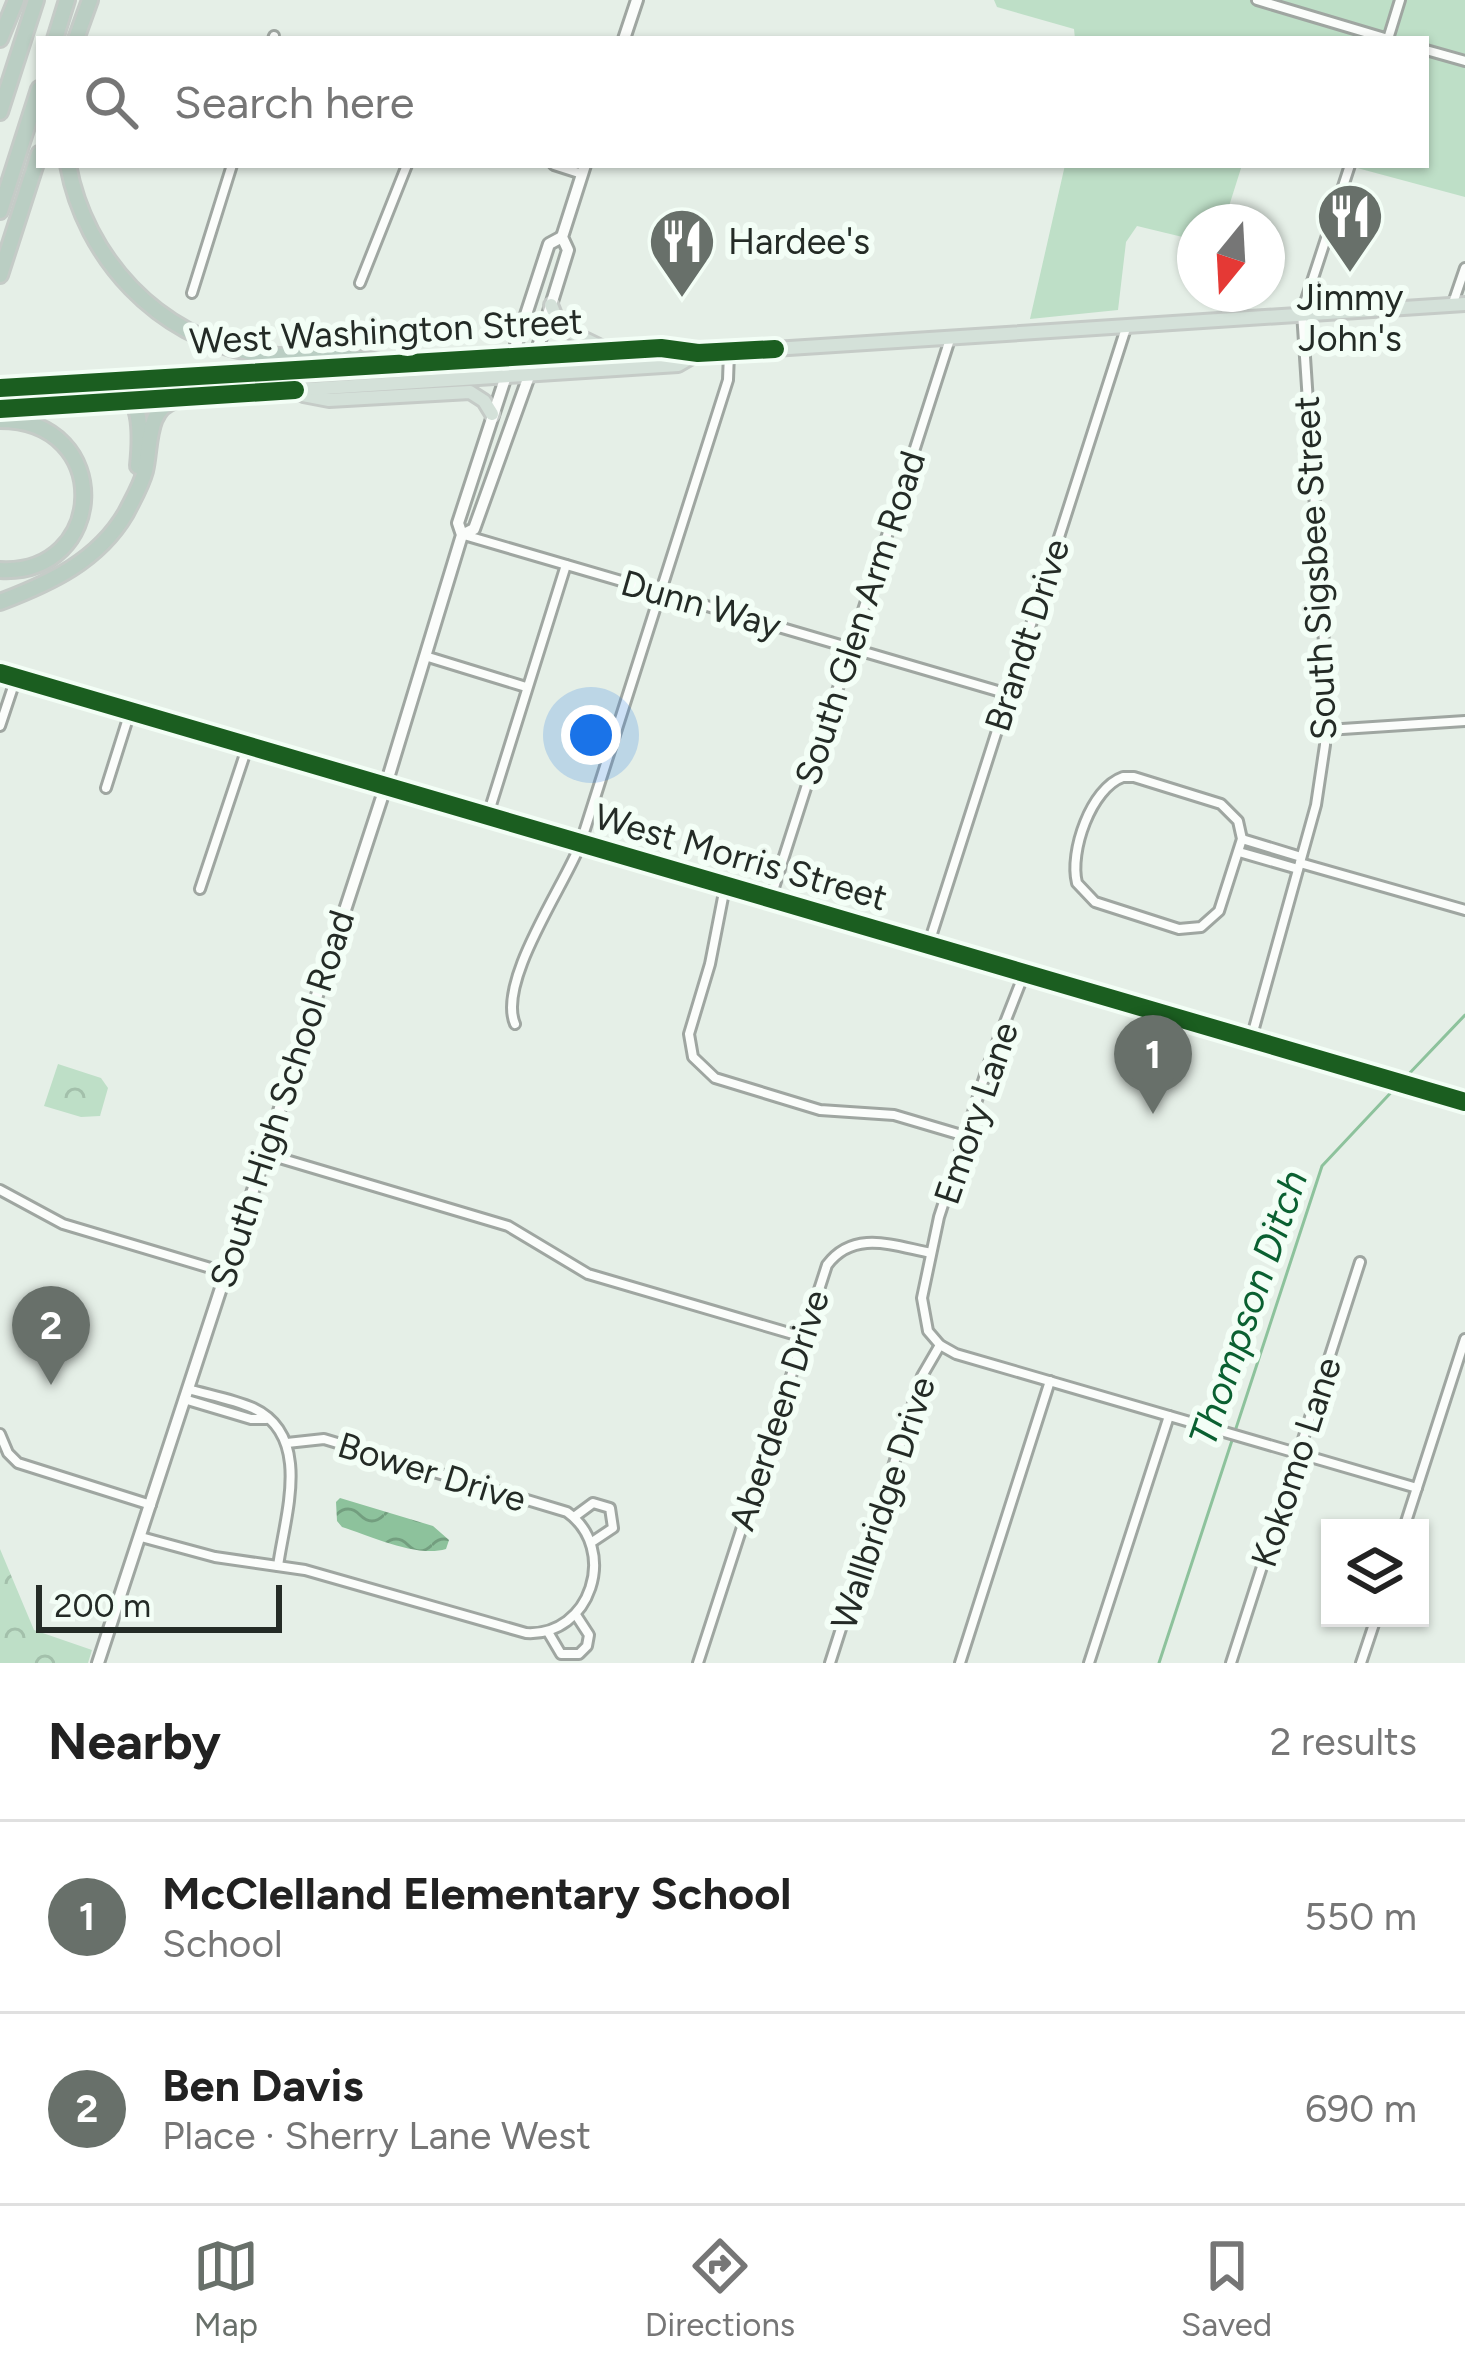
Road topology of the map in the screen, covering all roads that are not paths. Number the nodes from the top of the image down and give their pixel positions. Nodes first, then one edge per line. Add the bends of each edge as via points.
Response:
1 (16, 0) edge
2 (36, 0) edge
3 (67, 0) edge
4 (637, 0) edge
5 (1256, 0) edge
6 (1400, 0) edge
7 (89, 3) edge
8 (1282, 3) edge
9 (56, 36) edge
10 (80, 36) edge
11 (625, 36) edge
12 (1379, 36) edge
13 (1389, 36) edge
14 (0, 39) edge
15 (1429, 51) edge
16 (1465, 61) edge
17 (36, 98) edge
18 (0, 112) edge
19 (36, 163) edge
20 (69, 168) edge
21 (231, 168) edge
22 (405, 168) edge
23 (1349, 168) edge
24 (583, 169) edge
25 (0, 211) edge
26 (562, 237) junction
27 (1465, 268) edge
28 (0, 275) edge
29 (360, 283) dead end
30 (192, 293) dead end
31 (1459, 304) edge
32 (551, 305) junction
33 (1302, 312) junction
34 (1127, 325) junction
35 (951, 336) junction
36 (609, 350) junction
37 (728, 352) junction
38 (698, 353) junction
39 (535, 355) junction
40 (512, 357) junction
41 (393, 364) junction
42 (529, 376) junction
43 (505, 377) junction
44 (108, 381) junction
45 (0, 388) edge
46 (284, 391) junction
47 (176, 400) junction
48 (134, 402) junction
49 (0, 409) edge
50 (492, 414) junction
51 (0, 420) edge
52 (131, 501) junction
53 (462, 535) junction
54 (566, 565) junction
55 (0, 571) edge
56 (661, 592) junction
57 (0, 602) edge
58 (850, 648) junction
59 (425, 656) junction
60 (0, 673) edge
61 (16, 678) junction
62 (526, 687) junction
63 (1009, 694) junction
64 (130, 712) junction
65 (1465, 721) edge
66 (0, 726) edge
67 (1327, 730) junction
68 (247, 748) junction
69 (106, 788) dead end
70 (386, 788) junction
71 (487, 818) junction
72 (1242, 839) junction
73 (580, 845) junction
74 (1239, 852) junction
75 (1300, 863) junction
76 (725, 887) junction
77 (200, 889) dead end
78 (770, 900) junction
79 (1465, 910) edge
80 (928, 946) junction
81 (1024, 974) junction
82 (514, 1024) dead end
83 (1250, 1040) junction
84 (1465, 1102) edge
85 (965, 1136) junction
86 (266, 1154) junction
87 (0, 1190) edge
88 (931, 1253) junction
89 (1360, 1262) dead end
90 (224, 1272) junction
91 (802, 1337) junction
92 (1465, 1339) edge
93 (940, 1345) junction
94 (1050, 1381) junction
95 (186, 1394) junction
96 (1169, 1416) junction
97 (0, 1434) edge
98 (287, 1444) junction
99 (1298, 1454) junction
100 (1417, 1488) junction
101 (151, 1505) junction
102 (574, 1517) junction
103 (1407, 1519) edge
104 (141, 1537) junction
105 (592, 1543) junction
106 (278, 1566) junction
107 (576, 1615) junction
108 (1373, 1627) edge
109 (548, 1632) junction
110 (99, 1663) edge
111 (698, 1663) edge
112 (830, 1663) edge
113 (960, 1663) edge
114 (1090, 1663) edge
115 (1232, 1663) edge
116 (1361, 1663) edge

1 - 14 highway
2 - 18 highway
3 - 9 highway
4 - 11 street
5 - 8 street
6 - 13 street
7 - 10 highway
8 - 12 street
15 - 16 street
17 - 25 highway
19 - 28 highway
20 - 41 highway via 101,252 134,292 180,327 253,353
21 - 30 street
22 - 29 street
23 - 33 street, South Sigsbee Street
24 - 26 street, South High School Road
26 - 32 street, South High School Road via 568,250
26 - 40 street, South High School Road via 549,244
27 - 31 street
31 - 33 main road, West Washington Street
32 - 36 main road via 563,329
32 - 39 street, South High School Road
33 - 34 main road, West Washington Street
33 - 67 street, South Sigsbee Street
34 - 35 main road, West Washington Street
34 - 63 street, Brandt Drive
35 - 37 main road, West Washington Street
35 - 58 street, South Glen Arm Road
36 - 38 main road, West Washington Street
36 - 39 main road, West Washington Street
37 - 38 main road, West Washington Street
37 - 56 street via 728,380
38 - 42 main road, West Washington Street via 678,365
39 - 40 main road, West Washington Street
39 - 42 street, South High School Road
40 - 41 main road, West Washington Street
40 - 43 street, South High School Road
41 - 44 main road, West Washington Street
42 - 43 main road, West Washington Street
42 - 53 street, South High School Road via 474,529
43 - 46 main road, West Washington Street
43 - 50 street, South High School Road
44 - 45 main road, West Washington Street
44 - 48 highway
46 - 47 main road, West Washington Street
46 - 50 main road via 329,400 470,392
47 - 48 main road, West Washington Street
47 - 52 highway via 156,415
48 - 49 main road, West Washington Street
48 - 52 highway via 140,442
50 - 53 street, South High School Road via 458,524
51 - 55 highway via 34,424 62,440 79,466 84,497 75,531 56,554
52 - 57 highway via 92,555
53 - 54 street, Dunn Way
53 - 59 street, South High School Road
54 - 56 street, Dunn Way
54 - 62 street
56 - 58 street, Dunn Way
56 - 73 street
58 - 63 street, Dunn Way
58 - 78 street, South Glen Arm Road
59 - 62 street
59 - 70 street, South High School Road
60 - 61 street, West Morris Street
61 - 64 street, West Morris Street
61 - 66 street
62 - 71 street
63 - 80 street, Brandt Drive
64 - 68 street, West Morris Street
64 - 69 street
65 - 67 street
67 - 75 street, South Sigsbee Street
68 - 70 street, West Morris Street
68 - 77 street
70 - 71 street, West Morris Street
70 - 86 street, South High School Road
71 - 73 street, West Morris Street
72 - 74 street
72 - 74 street via 1220,804 1134,777 1109,782 1094,799 1075,861 1079,887 1098,903 1201,927 1221,908
72 - 75 street
73 - 76 street, West Morris Street
73 - 82 street via 538,923 511,1006
74 - 75 street
75 - 79 street
75 - 83 street, South Sigsbee Street
76 - 78 street, West Morris Street
76 - 85 street via 690,1025 699,1065 712,1077 820,1110 894,1115
78 - 80 street, West Morris Street
80 - 81 street, West Morris Street
81 - 83 street, West Morris Street
81 - 85 street, Emory Lane
83 - 84 street, West Morris Street
85 - 88 street, Emory Lane
86 - 90 street, South High School Road
86 - 91 street via 508,1226 588,1274
87 - 90 street via 66,1225
88 - 91 street, Aberdeen Drive via 866,1242 840,1250 825,1268
88 - 93 street, Emory Lane via 922,1309
89 - 99 street, Kokomo Lane
90 - 95 street, South High School Road
91 - 111 street, Aberdeen Drive
92 - 100 street
93 - 94 street
93 - 112 street, Wallbridge Drive via 922,1376
94 - 96 street
94 - 113 street
95 - 98 street via 255,1409
95 - 101 street, South High School Road
96 - 99 street
96 - 114 street
97 - 101 street via 18,1463
98 - 102 street, Bower Drive via 324,1439
98 - 106 street
99 - 100 street
99 - 115 street, Kokomo Lane
100 - 103 street
101 - 104 street, South High School Road
102 - 105 street, Bower Drive
102 - 105 street, Bower Drive via 593,1503 610,1508 613,1528
104 - 106 street
104 - 110 street, South High School Road
105 - 107 street, Bower Drive via 590,1587
106 - 109 street via 518,1632
107 - 109 street
107 - 109 street via 589,1635 579,1654 561,1654
108 - 116 street

